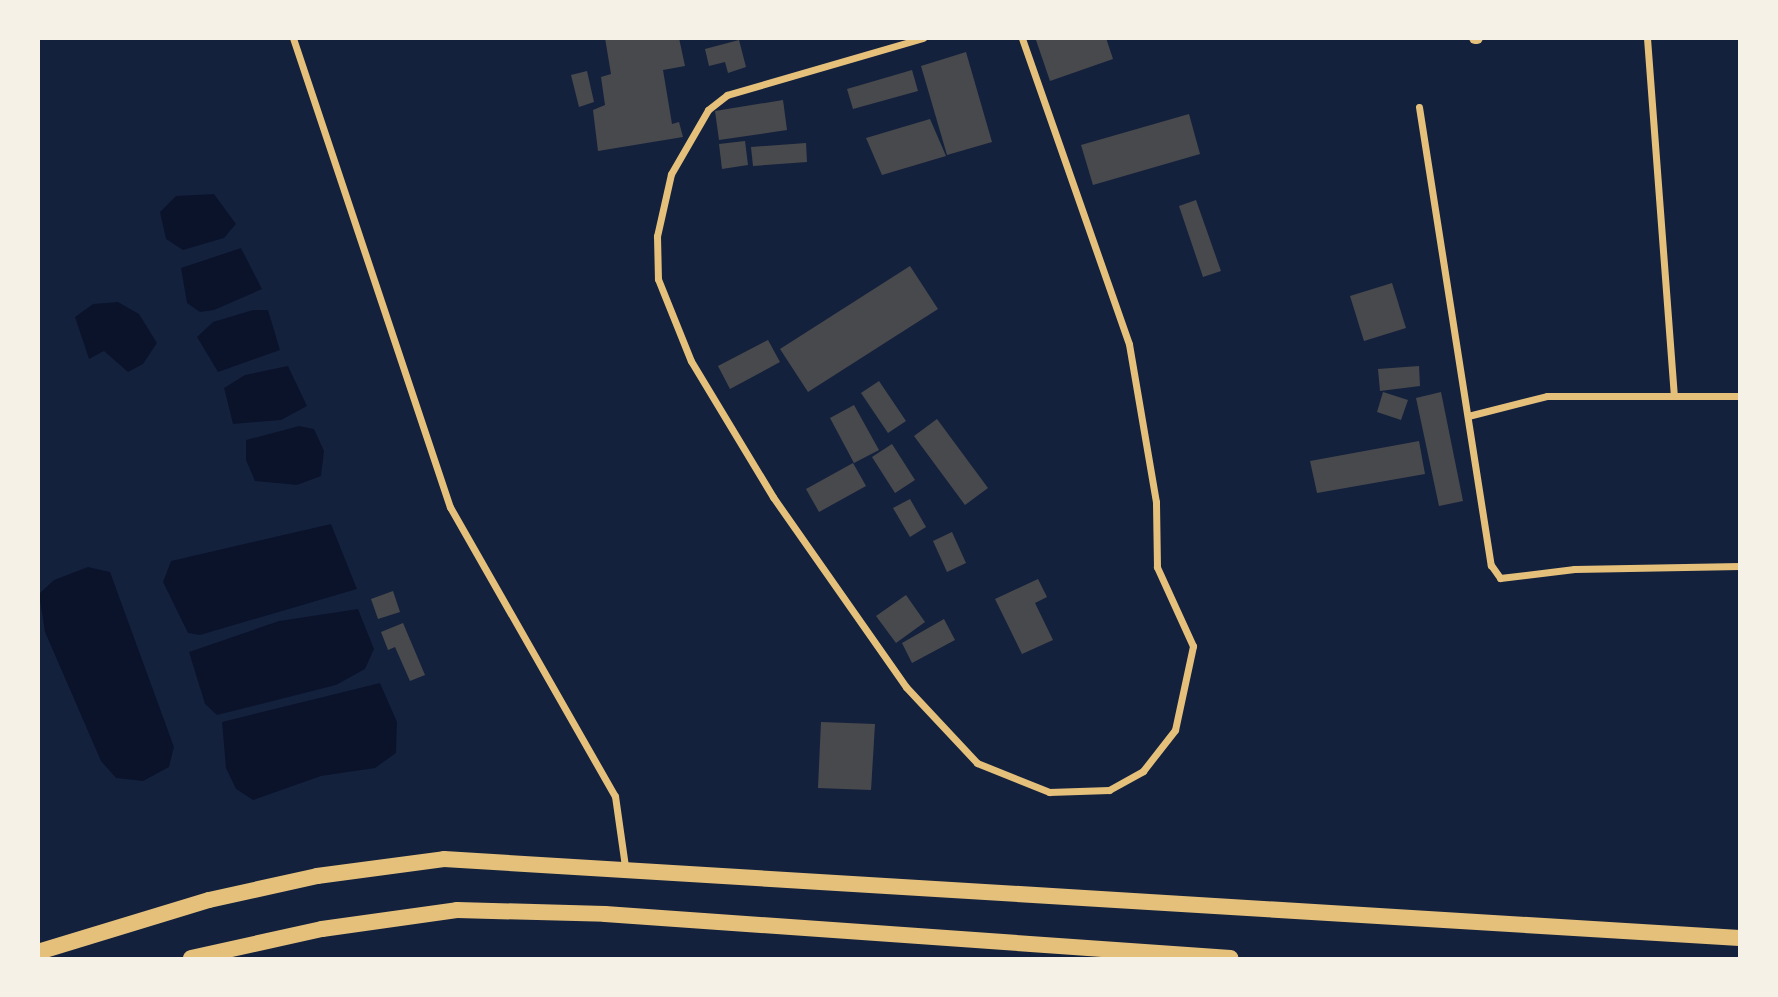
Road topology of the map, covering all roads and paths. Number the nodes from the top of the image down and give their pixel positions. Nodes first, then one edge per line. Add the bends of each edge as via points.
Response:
1 (293, 38) edge
2 (923, 38) edge
3 (1022, 38) edge
4 (1647, 38) edge
5 (1419, 107) dead end
6 (1674, 396) junction
7 (1740, 396) edge
8 (1468, 416) junction
9 (1740, 566) edge
10 (625, 866) junction
11 (1740, 938) edge
12 (38, 952) edge
13 (191, 958) edge
14 (1230, 958) edge

1 - 10 street via 450,507 615,796
2 - 3 street via 727,95 708,110 671,174 657,236 658,279 691,361 773,497 906,687 977,763 1049,792 1109,790 1143,771 1175,730 1193,646 1157,567 1156,502 1129,344
4 - 6 street
5 - 8 street
6 - 7 street
6 - 8 street via 1547,396
8 - 9 street via 1491,565 1500,578 1574,569
10 - 11 main road
10 - 12 main road via 444,859 317,876 209,900
13 - 14 main road via 322,929 457,911 605,914

